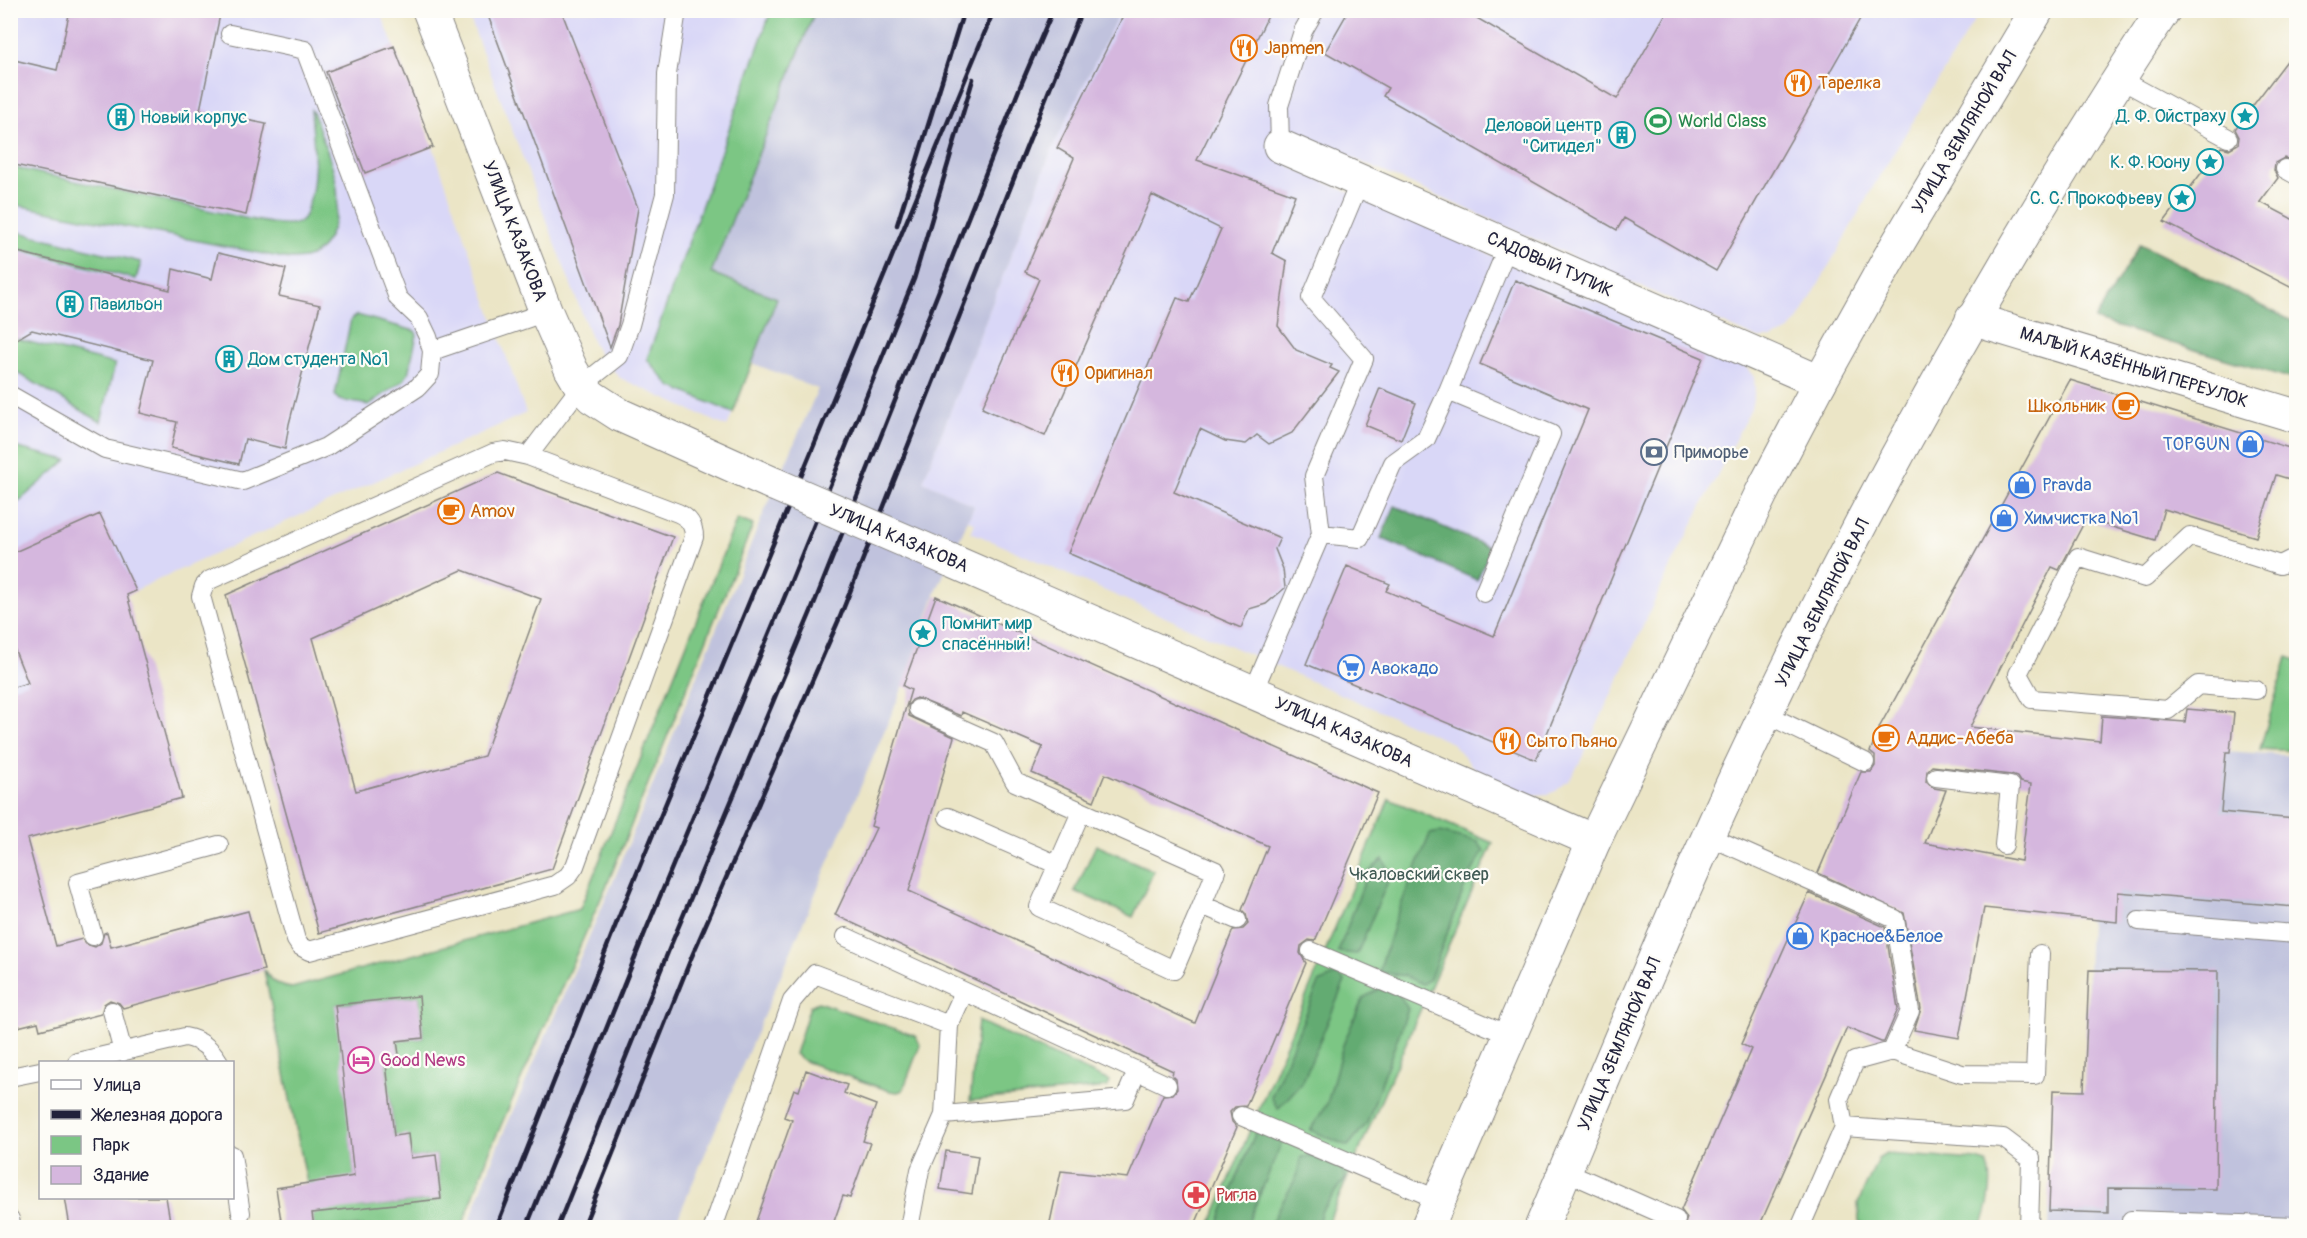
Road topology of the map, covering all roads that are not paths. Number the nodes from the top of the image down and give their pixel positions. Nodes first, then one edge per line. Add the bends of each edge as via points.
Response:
1 (429, 10) edge
2 (677, 10) edge
3 (1315, 10) edge
4 (2037, 10) edge
5 (2164, 10) edge
6 (230, 34) dead end
7 (2118, 78) junction
8 (2228, 138) dead end
9 (1281, 146) joint
10 (1360, 181) junction
11 (1508, 246) junction
12 (546, 312) junction
13 (1972, 319) junction
14 (432, 351) junction
15 (1820, 382) junction
16 (581, 386) junction
17 (1448, 391) junction
18 (10, 395) edge
19 (2296, 416) edge
20 (528, 456) junction
21 (1321, 534) junction
22 (2296, 557) edge
23 (1484, 593) dead end
24 (2256, 690) dead end
25 (1253, 692) junction
26 (918, 709) dead end
27 (1766, 714) junction
28 (1865, 762) dead end
29 (1936, 777) dead end
30 (1081, 812) junction
31 (948, 817) dead end
32 (1708, 836) junction
33 (1594, 841) junction
34 (219, 845) dead end
35 (2004, 845) dead end
36 (1058, 865) junction
37 (1202, 905) junction
38 (1237, 920) dead end
39 (2139, 921) dead end
40 (2296, 934) edge
41 (93, 936) dead end
42 (846, 937) dead end
43 (1311, 951) dead end
44 (2040, 954) dead end
45 (964, 992) junction
46 (112, 1011) dead end
47 (949, 1025) junction
48 (1509, 1035) junction
49 (1892, 1051) junction
50 (123, 1052) junction
51 (82, 1061) edge
52 (218, 1061) edge
53 (39, 1071) edge
54 (1137, 1071) junction
55 (10, 1077) edge
56 (1167, 1085) dead end
57 (944, 1115) junction
58 (1241, 1116) dead end
59 (1845, 1127) junction
60 (234, 1168) edge
61 (1565, 1171) junction
62 (241, 1213) dead end
63 (1433, 1214) edge
64 (10, 1219) edge
65 (1676, 1220) dead end
66 (2131, 1220) dead end
67 (2296, 1226) edge
68 (12, 1227) edge
69 (713, 1227) edge
70 (909, 1227) edge
71 (1541, 1227) edge
72 (1800, 1227) edge
73 (2029, 1227) edge

1 - 12 main road, УЛИЦА КАЗАКОВА
2 - 16 lane via 666,74 665,194 619,356
3 - 9 lane via 1279,106
4 - 15 main road, УЛИЦА ЗЕМЛЯНОЙ ВАЛ
5 - 7 main road, УЛИЦА ЗЕМЛЯНОЙ ВАЛ
6 - 14 lane via 305,50 398,298 419,318
7 - 8 lane
7 - 13 main road, УЛИЦА ЗЕМЛЯНОЙ ВАЛ
9 - 10 main road, САДОВЫЙ ТУПИК
10 - 11 main road, САДОВЫЙ ТУПИК
10 - 21 lane via 1311,298 1364,359 1314,476
11 - 15 main road, САДОВЫЙ ТУПИК
11 - 17 lane
12 - 14 lane
12 - 16 main road, УЛИЦА КАЗАКОВА
13 - 19 main road, МАЛЫЙ КАЗЁННЫЙ ПЕРЕУЛОК
13 - 27 main road, УЛИЦА ЗЕМЛЯНОЙ ВАЛ via 1886,475
14 - 18 lane via 430,374 418,387 326,447 243,481 105,449
15 - 33 main road, УЛИЦА ЗЕМЛЯНОЙ ВАЛ via 1755,505
16 - 20 lane
16 - 25 main road, УЛИЦА КАЗАКОВА, bridge via 620,415
17 - 21 lane via 1426,439 1393,463 1360,538
17 - 23 lane via 1551,434
20 - 20 lane via 505,451 493,453 210,580 202,590 297,940 309,951 555,885 575,866 694,532 690,521 678,513
21 - 25 lane
22 - 24 lane via 2280,565 2190,536 2145,578 2078,557 2018,674 2032,699 2168,710 2198,685
25 - 33 main road, УЛИЦА КАЗАКОВА
26 - 30 lane via 994,743 1015,782
27 - 28 lane
27 - 32 main road, УЛИЦА ЗЕМЛЯНОЙ ВАЛ
29 - 35 lane via 2010,786
30 - 36 lane
30 - 37 lane via 1216,871
31 - 36 lane
32 - 49 lane via 1895,919 1910,1011
32 - 61 main road, УЛИЦА ЗЕМЛЯНОЙ ВАЛ
33 - 48 main road, УЛИЦА ЗЕМЛЯНОЙ ВАЛ
34 - 41 lane via 78,883
36 - 37 lane via 1039,907 1174,970
37 - 38 lane
39 - 40 lane
42 - 45 lane
43 - 48 lane
44 - 49 lane via 2035,1075 1962,1074
45 - 47 lane
45 - 54 lane
46 - 50 lane
47 - 57 lane
47 - 69 lane via 815,974 792,1001
48 - 63 main road, УЛИЦА ЗЕМЛЯНОЙ ВАЛ
49 - 59 lane via 1855,1061 1839,1099
50 - 51 lane
50 - 52 lane via 185,1036 211,1049
53 - 55 lane
54 - 56 lane
54 - 57 lane via 1125,1099
57 - 70 lane via 921,1170
58 - 63 lane
59 - 72 lane
59 - 73 lane via 2003,1138 2031,1158
60 - 62 lane
61 - 65 lane
61 - 71 main road, УЛИЦА ЗЕМЛЯНОЙ ВАЛ
64 - 68 lane
66 - 67 lane

